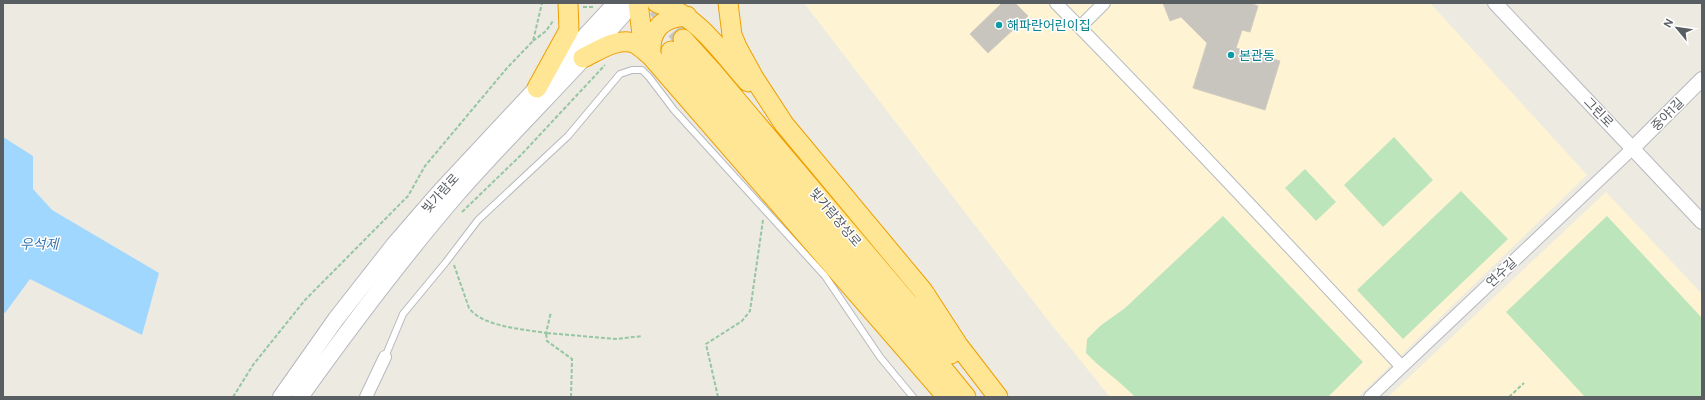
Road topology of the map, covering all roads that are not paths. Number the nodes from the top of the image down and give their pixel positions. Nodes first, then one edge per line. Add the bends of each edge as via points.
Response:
1 (633, 3) edge
2 (638, 3) edge
3 (657, 3) edge
4 (728, 3) edge
5 (1056, 3) edge
6 (1104, 3) edge
7 (1495, 3) edge
8 (568, 5) edge
9 (612, 8) edge
10 (686, 16) junction
11 (1080, 26) junction
12 (651, 56) junction
13 (583, 58) junction
14 (1702, 80) edge
15 (537, 88) junction
16 (784, 124) junction
17 (1633, 148) junction
18 (1702, 222) edge
19 (385, 357) joint
20 (1401, 366) junction
21 (281, 397) edge
22 (300, 397) edge
23 (366, 397) edge
24 (914, 397) edge
25 (947, 397) edge
26 (966, 397) edge
27 (986, 397) edge
28 (998, 397) edge
29 (1370, 397) edge

1 - 13 main road, 빛가람로
2 - 12 highway via 642,34
3 - 10 highway
4 - 16 highway via 732,36 737,47
5 - 11 street
6 - 11 street
7 - 17 street, 그린로
8 - 15 highway via 569,30
9 - 15 main road, 빛가람로
10 - 12 highway via 671,18 658,28 650,43
10 - 16 highway via 698,26
11 - 20 street
12 - 13 highway via 636,44 628,42 615,43
12 - 25 highway
13 - 22 main road, 빛가람로 via 430,227 340,340
14 - 17 street, 중야1길
15 - 21 main road, 빛가람로 via 394,245 336,319
16 - 28 highway via 922,291 958,345
17 - 18 street, 그린로
17 - 20 street, 연수길
19 - 23 street
19 - 24 lane via 403,314 478,220 568,136 620,74 642,70 674,110 825,276 880,357
20 - 29 street, 연수길
26 - 27 highway, 빛가람장성로 via 677,45 757,124

